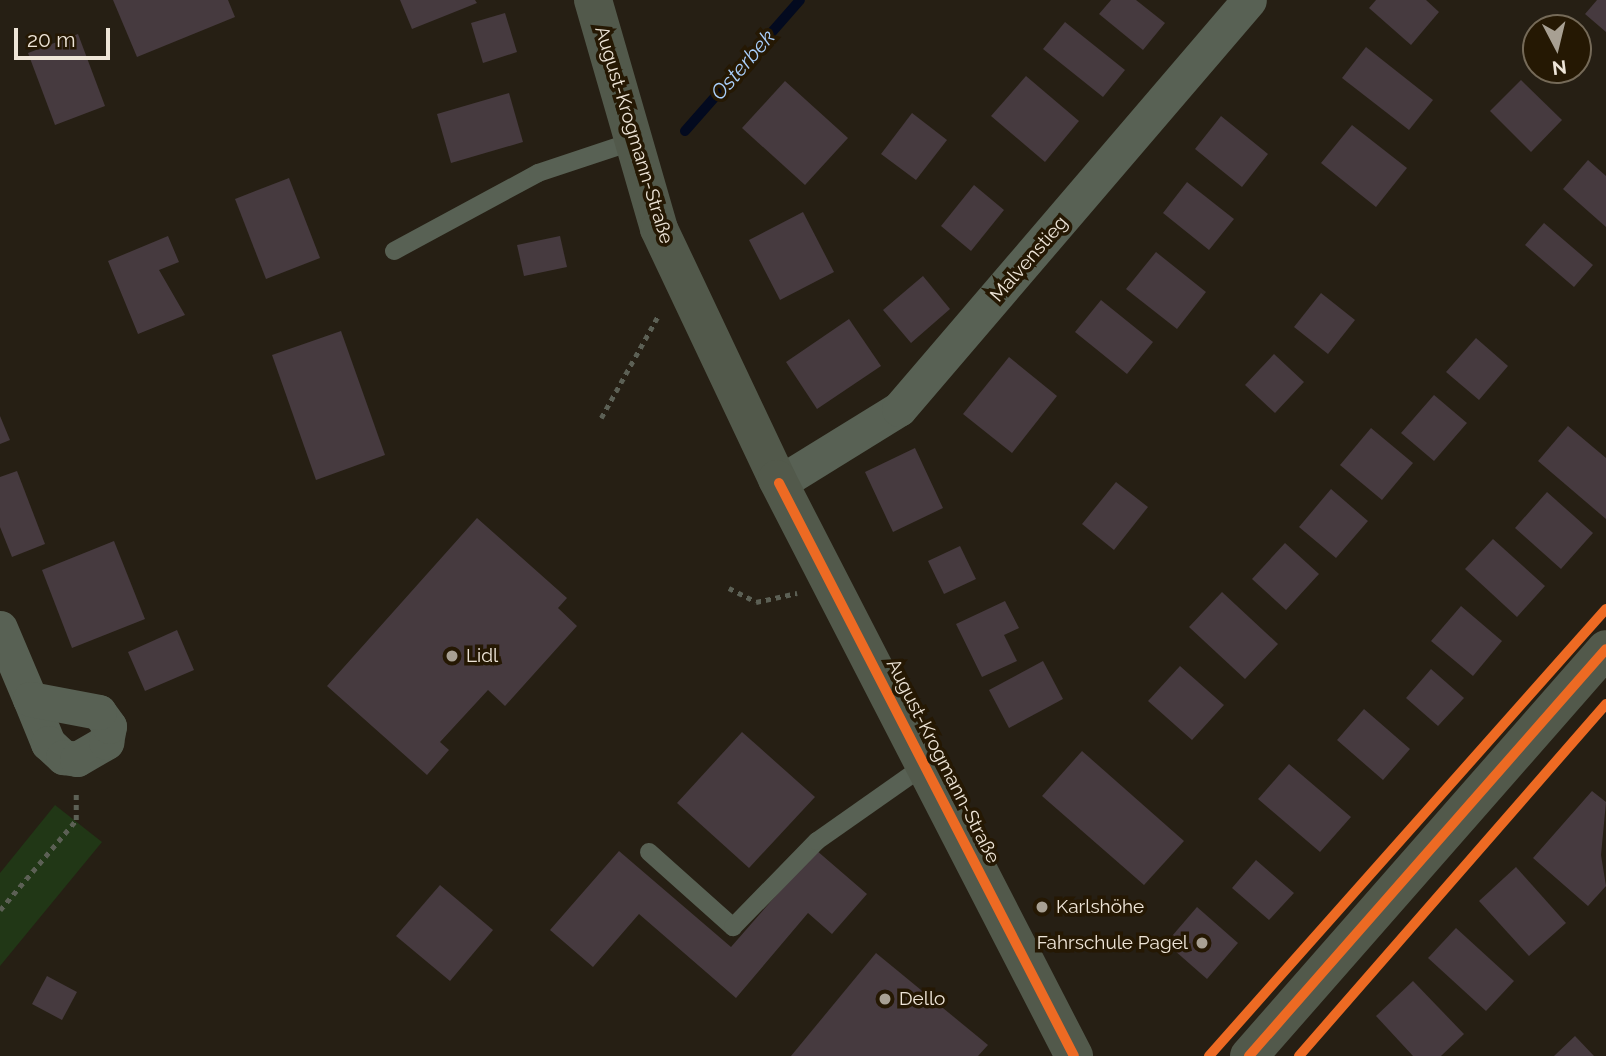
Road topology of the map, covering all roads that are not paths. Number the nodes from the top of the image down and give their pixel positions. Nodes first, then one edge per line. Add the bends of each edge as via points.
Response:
1 (593, 0) edge
2 (1249, 0) edge
3 (634, 142) junction
4 (394, 251) dead end
5 (779, 483) junction
6 (0, 628) edge
7 (1606, 649) edge
8 (30, 699) junction
9 (925, 765) junction
10 (649, 852) dead end
11 (1074, 1056) edge
12 (1249, 1056) edge

1 - 3 main road, August-Krogmann-Straße
2 - 5 street, Malvenstieg via 899,409
3 - 4 lane via 538,173
3 - 5 main road, August-Krogmann-Straße via 659,229
5 - 9 main road, August-Krogmann-Straße
6 - 8 street
7 - 12 main road
8 - 8 street via 48,743 63,757 77,759 106,742 108,726 99,712
9 - 10 lane via 817,841 733,927
9 - 11 main road, August-Krogmann-Straße

